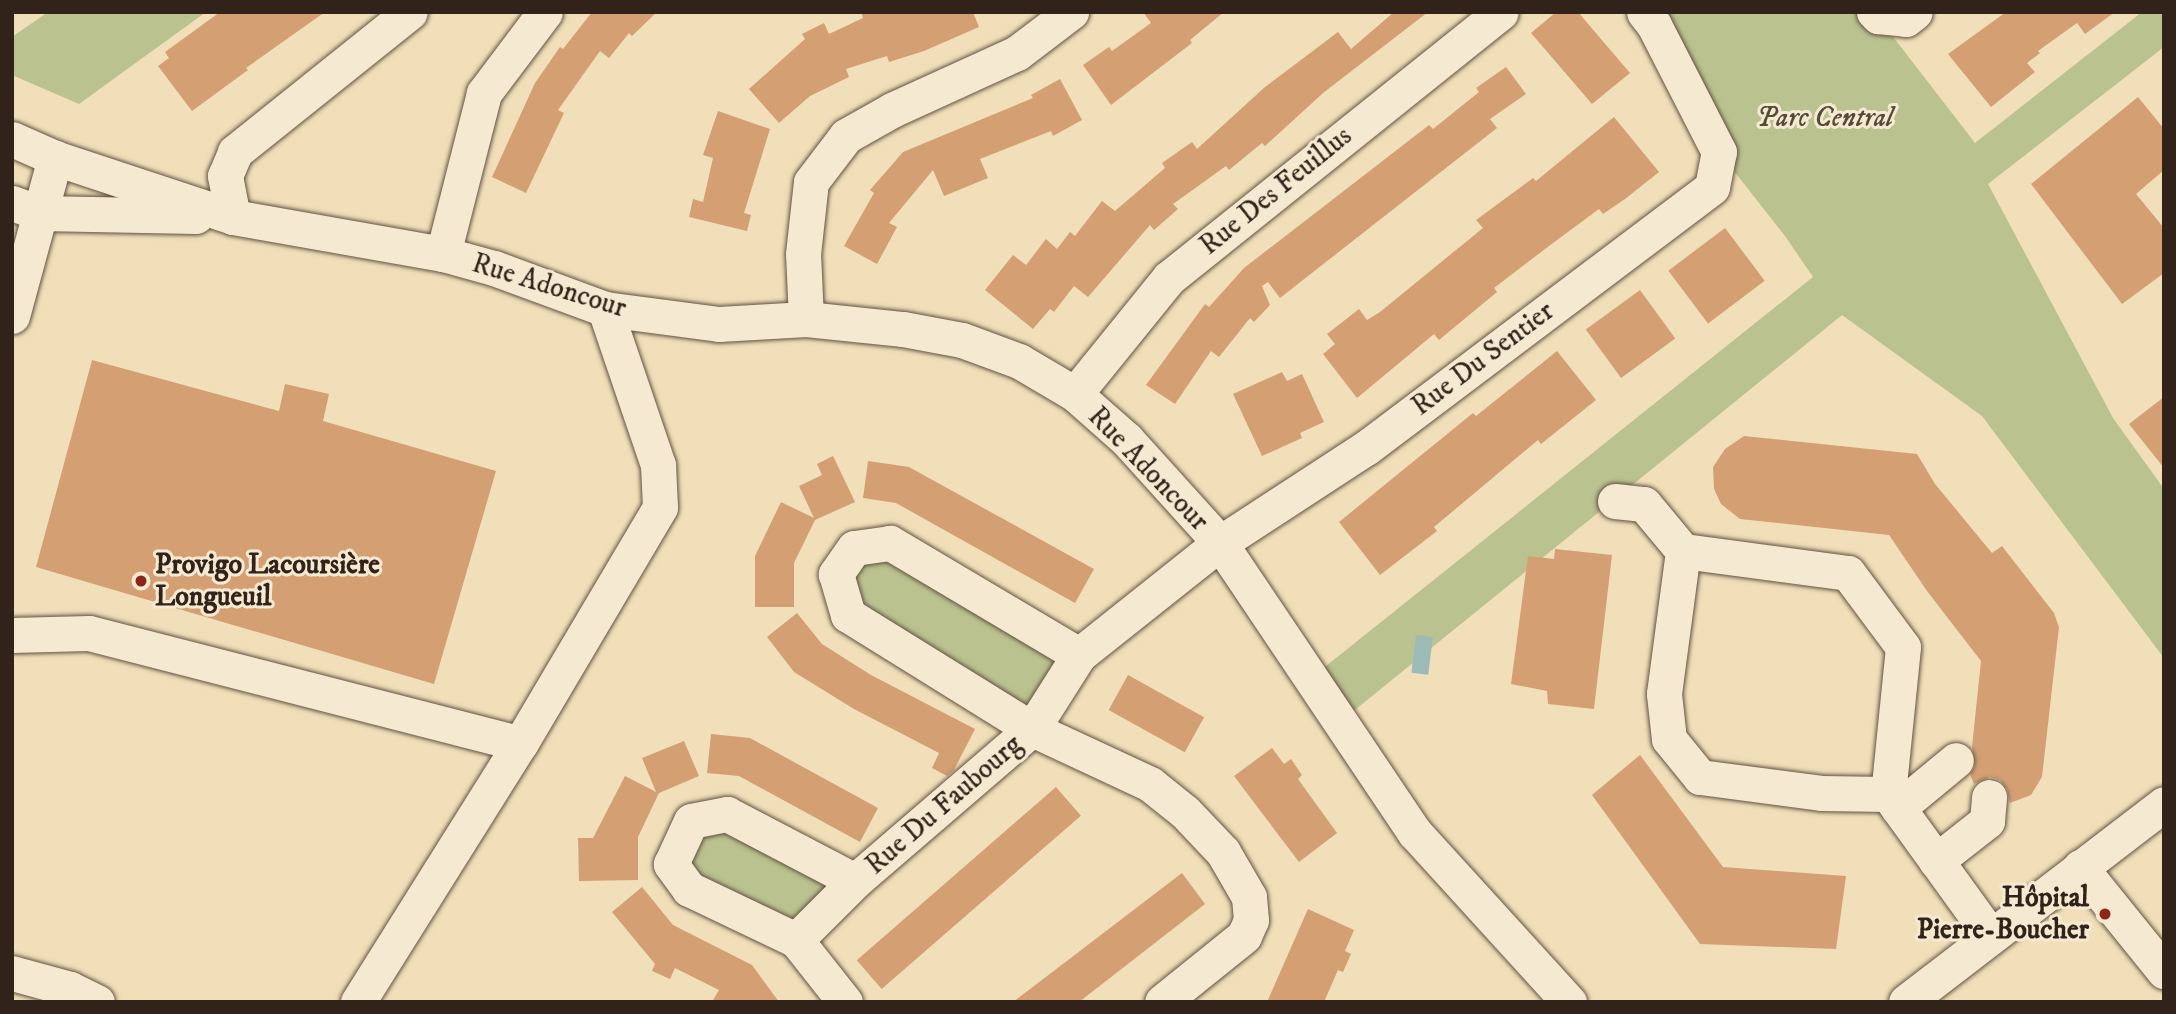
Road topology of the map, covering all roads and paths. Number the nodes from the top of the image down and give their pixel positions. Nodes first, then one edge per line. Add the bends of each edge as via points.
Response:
1 (410, 12) edge
2 (545, 12) edge
3 (1071, 12) edge
4 (1501, 12) edge
5 (1644, 12) edge
6 (1874, 12) edge
7 (1915, 12) edge
8 (12, 139) edge
9 (55, 158) junction
10 (26, 208) edge
11 (233, 217) junction
12 (443, 254) junction
13 (605, 309) junction
14 (12, 316) edge
15 (806, 319) junction
16 (1075, 394) junction
17 (1615, 501) dead end
18 (1220, 543) junction
19 (1683, 551) junction
20 (12, 635) edge
21 (1079, 655) junction
22 (1032, 729) junction
23 (520, 744) junction
24 (1956, 760) dead end
25 (1989, 797) dead end
26 (1893, 801) junction
27 (2164, 804) edge
28 (1936, 861) junction
29 (2080, 867) junction
30 (855, 881) junction
31 (1990, 935) junction
32 (796, 940) junction
33 (2164, 971) edge
34 (12, 973) edge
35 (97, 1002) edge
36 (358, 1002) edge
37 (845, 1002) edge
38 (1162, 1002) edge
39 (1569, 1002) edge
40 (1906, 1002) edge

1 - 11 street via 235,152 225,176
2 - 12 street via 484,93
3 - 15 street via 1017,53 846,136 811,182 803,254
4 - 16 street, Rue Des Feuillus via 1168,278
5 - 18 street, Rue Du Sentier via 1719,152 1712,187 1366,448
6 - 7 street via 1906,19
8 - 9 street, Rue Adoncour
9 - 10 street
9 - 11 street, Rue Adoncour
10 - 11 street, Rue Adoncour
10 - 14 street
11 - 12 street, Rue Adoncour
12 - 13 street, Rue Adoncour
13 - 15 street, Rue Adoncour via 719,324
13 - 23 street via 659,465 660,507
15 - 16 street, Rue Adoncour via 962,340 1019,361
16 - 18 street, Rue Adoncour via 1127,440
17 - 19 street via 1644,504
18 - 21 street, Rue Du Faubourg
18 - 39 street, Rue Adoncour via 1415,832
19 - 26 street via 1848,573 1903,647
19 - 26 street via 1664,694 1669,739 1700,777
20 - 23 street via 89,633
21 - 22 street, Rue Du Faubourg
21 - 22 street, Rue Du Faubourg via 890,542 854,548 836,574 848,615
22 - 30 street, Rue Du Faubourg
22 - 38 street, Rue Du Faubourg via 1150,784 1223,852 1249,897 1251,920 1244,936
23 - 36 street
24 - 26 street
25 - 28 street via 1987,821
26 - 28 street
27 - 29 street
28 - 31 street
29 - 31 street
29 - 33 street
30 - 32 street, Rue Du Faubourg
30 - 32 street, Rue Du Faubourg via 727,814 691,821 671,863 689,889
31 - 40 street
32 - 37 street, Rue Du Faubourg
34 - 35 street via 70,989

